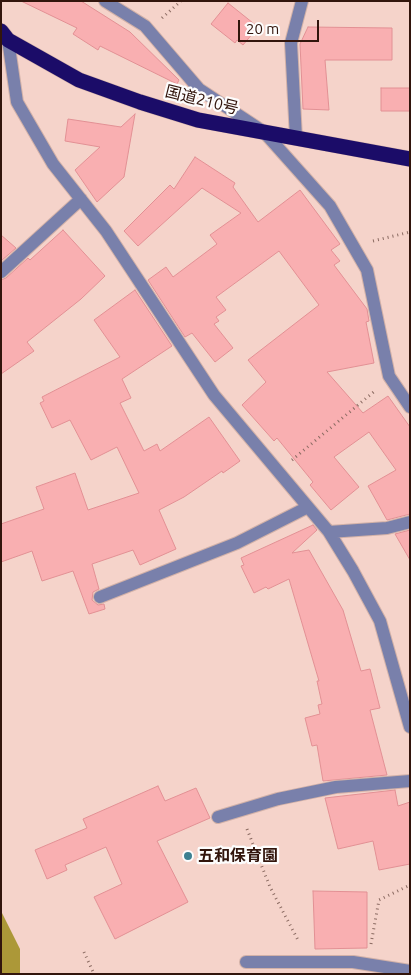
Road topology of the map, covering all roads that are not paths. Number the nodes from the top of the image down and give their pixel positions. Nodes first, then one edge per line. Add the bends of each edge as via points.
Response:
1 (105, 1) edge
2 (302, 1) edge
3 (5, 36) edge
4 (264, 132) junction
5 (296, 138) junction
6 (410, 159) edge
7 (81, 199) junction
8 (1, 272) edge
9 (410, 407) edge
10 (308, 507) junction
11 (410, 522) edge
12 (329, 532) junction
13 (100, 597) dead end
14 (404, 683) edge
15 (410, 726) edge
16 (410, 782) edge
17 (218, 817) dead end
18 (246, 962) dead end
19 (410, 971) edge

1 - 4 street via 146,26 199,89
2 - 5 street via 291,43
3 - 4 highway, 国道210号 via 79,80 198,120
3 - 7 street via 17,102 53,164
4 - 5 highway, 国道210号
4 - 9 street via 330,206 367,270 390,378
5 - 6 highway, 国道210号
7 - 8 street
7 - 10 street via 106,231 214,395
10 - 12 street
10 - 13 street via 237,543
11 - 12 street via 387,528
12 - 14 street via 380,621
14 - 15 street
16 - 17 street via 336,787 278,799
18 - 19 street via 352,962

